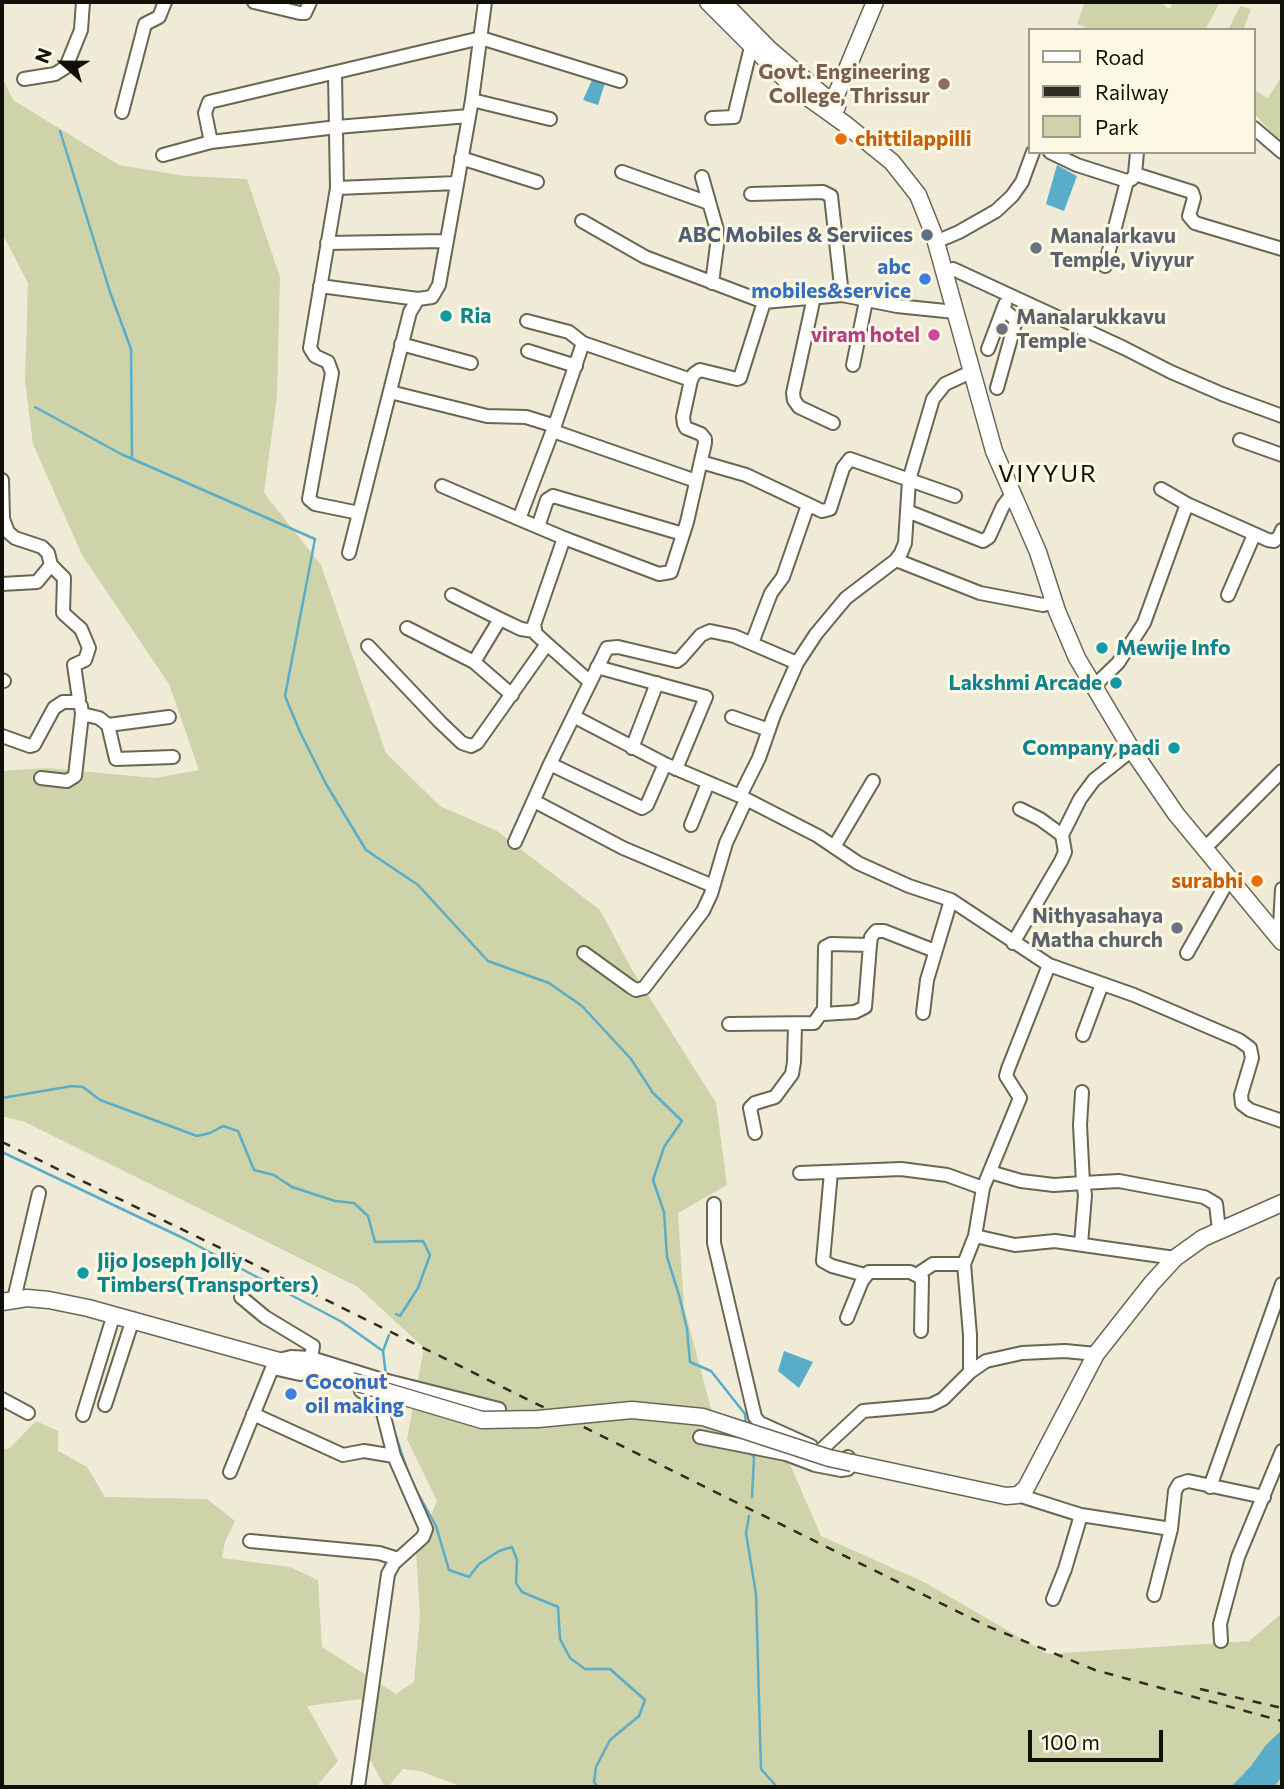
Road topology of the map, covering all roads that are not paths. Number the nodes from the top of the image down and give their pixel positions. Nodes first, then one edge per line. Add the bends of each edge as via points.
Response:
1 (83, 2) edge
2 (165, 2) edge
3 (254, 2) edge
4 (310, 2) edge
5 (485, 2) edge
6 (708, 2) edge
7 (723, 2) edge
8 (875, 2) edge
9 (481, 38) junction
10 (751, 47) junction
11 (335, 74) junction
12 (24, 79) dead end
13 (620, 81) dead end
14 (472, 100) junction
15 (832, 108) junction
16 (122, 112) dead end
17 (469, 116) junction
18 (712, 118) dead end
19 (550, 119) dead end
20 (337, 127) junction
21 (1256, 130) edge
22 (211, 142) junction
23 (1282, 152) edge
24 (1032, 154) edge
25 (1054, 154) edge
26 (1137, 154) edge
27 (163, 155) dead end
28 (461, 158) junction
29 (622, 172) dead end
30 (702, 177) dead end
31 (1131, 177) junction
32 (537, 182) dead end
33 (457, 183) junction
34 (337, 188) junction
35 (751, 194) dead end
36 (709, 203) junction
37 (582, 221) dead end
38 (446, 241) junction
39 (327, 243) junction
40 (1282, 249) edge
41 (947, 254) junction
42 (1105, 266) dead end
43 (712, 283) junction
44 (320, 286) junction
45 (1009, 293) junction
46 (842, 295) junction
47 (814, 297) junction
48 (418, 299) junction
49 (866, 301) junction
50 (764, 302) junction
51 (1003, 309) junction
52 (955, 312) junction
53 (527, 321) dead end
54 (401, 344) junction
55 (583, 344) junction
56 (988, 349) dead end
57 (528, 351) dead end
58 (471, 363) dead end
59 (853, 365) dead end
60 (576, 366) junction
61 (971, 372) junction
62 (691, 380) junction
63 (997, 388) dead end
64 (390, 392) junction
65 (1282, 416) edge
66 (833, 423) dead end
67 (554, 428) junction
68 (1240, 440) dead end
69 (1282, 455) edge
70 (701, 462) junction
71 (2, 480) edge
72 (909, 480) junction
73 (696, 481) junction
74 (442, 486) dead end
75 (1161, 489) dead end
76 (1012, 494) junction
77 (955, 496) dead end
78 (1187, 504) junction
79 (808, 505) junction
80 (907, 511) junction
81 (359, 513) junction
82 (519, 519) junction
83 (538, 527) junction
84 (1282, 530) edge
85 (683, 534) junction
86 (1254, 535) junction
87 (5, 537) edge
88 (564, 538) junction
89 (349, 553) dead end
90 (896, 560) junction
91 (51, 565) junction
92 (2, 584) edge
93 (452, 595) dead end
94 (1228, 595) dead end
95 (1054, 602) junction
96 (500, 619) junction
97 (407, 628) dead end
98 (534, 631) junction
99 (752, 643) junction
100 (547, 644) junction
101 (368, 646) dead end
102 (474, 662) junction
103 (797, 663) junction
104 (597, 667) junction
105 (590, 682) junction
106 (657, 683) junction
107 (1097, 684) junction
108 (512, 695) junction
109 (79, 699) junction
110 (82, 714) junction
111 (169, 717) dead end
112 (575, 717) junction
113 (732, 717) dead end
114 (108, 725) junction
115 (768, 730) junction
116 (2, 736) edge
117 (632, 748) junction
118 (1132, 750) junction
119 (173, 757) dead end
120 (550, 764) junction
121 (671, 767) junction
122 (1282, 771) edge
123 (41, 778) dead end
124 (873, 781) dead end
125 (708, 783) junction
126 (743, 798) junction
127 (534, 802) junction
128 (1020, 809) dead end
129 (691, 825) dead end
130 (1062, 835) junction
131 (515, 842) dead end
132 (1211, 842) junction
133 (834, 847) junction
134 (1229, 879) junction
135 (713, 886) junction
136 (1282, 889) edge
137 (951, 900) junction
138 (1281, 927) edge
139 (1282, 942) edge
140 (1013, 943) junction
141 (870, 945) junction
142 (935, 951) junction
143 (584, 953) dead end
144 (1187, 953) dead end
145 (1049, 965) junction
146 (1102, 984) junction
147 (923, 1013) dead end
148 (823, 1014) junction
149 (729, 1024) dead end
150 (795, 1025) junction
151 (1083, 1035) dead end
152 (1082, 1092) dead end
153 (1282, 1121) edge
154 (755, 1133) dead end
155 (831, 1171) junction
156 (800, 1172) dead end
157 (990, 1172) junction
158 (1083, 1183) junction
159 (983, 1188) junction
160 (39, 1193) dead end
161 (1282, 1203) edge
162 (714, 1204) dead end
163 (1219, 1230) junction
164 (975, 1237) junction
165 (1081, 1244) junction
166 (1175, 1258) junction
167 (964, 1264) junction
168 (918, 1274) junction
169 (865, 1275) junction
170 (1282, 1283) edge
171 (241, 1297) dead end
172 (8, 1301) edge
173 (114, 1314) junction
174 (847, 1318) dead end
175 (133, 1319) junction
176 (921, 1331) dead end
177 (1096, 1354) junction
178 (311, 1359) junction
179 (274, 1364) junction
180 (970, 1372) junction
181 (2, 1399) edge
182 (105, 1405) dead end
183 (499, 1409) dead end
184 (28, 1413) dead end
185 (253, 1414) junction
186 (83, 1415) dead end
187 (700, 1437) dead end
188 (821, 1450) junction
189 (1282, 1451) edge
190 (394, 1456) junction
191 (852, 1463) junction
192 (230, 1472) dead end
193 (1209, 1487) junction
194 (1018, 1495) junction
195 (1264, 1497) junction
196 (1081, 1515) junction
197 (1171, 1529) junction
198 (250, 1541) dead end
199 (398, 1559) junction
200 (1154, 1595) dead end
201 (1053, 1599) dead end
202 (1220, 1641) dead end
203 (358, 1787) edge

1 - 12 street via 81,30 66,67 55,74
2 - 16 street via 159,17 145,24
3 - 4 street via 300,13 305,13
5 - 9 street
6 - 10 main road
7 - 15 main road
8 - 15 main road
9 - 11 street
9 - 13 street
9 - 14 street
10 - 15 main road via 792,86
10 - 18 street via 734,117
11 - 20 street
11 - 22 street via 209,102 205,113
14 - 17 street
14 - 19 street
15 - 41 main road via 875,134 911,169 934,205
17 - 20 street
17 - 28 street
20 - 22 street
20 - 34 street
21 - 23 street
22 - 27 street
24 - 41 street via 1012,196 959,232
25 - 31 street via 1077,165
26 - 31 street
28 - 32 street
28 - 33 street
29 - 36 street
30 - 36 street
31 - 40 street via 1192,192 1191,221
31 - 42 street
33 - 34 street
33 - 38 street
34 - 39 street
35 - 46 street via 823,192 831,196
36 - 43 street via 717,238
37 - 43 street via 645,257
38 - 39 street
38 - 48 street via 435,293
39 - 44 street
41 - 45 street
41 - 52 main road
41 - 107 main road via 1001,446 1052,562
43 - 50 street
44 - 48 street
44 - 81 street via 310,348 328,362 332,373 309,499
45 - 51 street
45 - 65 street via 1171,372
46 - 47 street
46 - 49 street
47 - 50 street
47 - 66 street via 793,400
48 - 54 street
49 - 52 street
49 - 59 street
50 - 62 street via 740,378 700,370
51 - 56 street
51 - 63 street via 1016,320
52 - 61 main road
53 - 55 street via 569,332
54 - 58 street
54 - 64 street
55 - 60 street
55 - 62 street
57 - 60 street
60 - 67 street
61 - 72 street via 938,390
61 - 76 main road
62 - 70 street via 683,417 686,428 705,439
64 - 67 street via 487,416 526,418
64 - 81 street
67 - 73 street
67 - 82 street
68 - 69 street
70 - 73 street
70 - 79 street via 746,475
71 - 87 street
72 - 77 street
72 - 79 street via 850,459 842,468 830,509
72 - 80 street
73 - 85 street
74 - 82 street
75 - 78 street
76 - 80 street via 983,541
76 - 95 main road
78 - 86 street
78 - 107 street via 1144,623 1118,663
79 - 99 street via 783,577 771,593
80 - 90 street via 905,543
81 - 89 street
82 - 83 street
83 - 85 street via 547,500 553,496
83 - 88 street
84 - 86 street via 1274,541
85 - 88 street via 674,567 666,574
86 - 94 street
87 - 91 street via 42,547
88 - 98 street
90 - 95 street via 980,593 1043,605
90 - 103 street via 846,598
91 - 92 street via 37,582
91 - 109 street via 64,578 63,613 81,629 89,648 85,660 74,665
93 - 96 street
95 - 107 main road via 1077,658
96 - 98 street
96 - 102 street
97 - 102 street
98 - 100 street
99 - 103 street
99 - 104 street via 710,631 677,661 612,647
100 - 105 street
100 - 108 street
101 - 108 street via 467,745 477,743
102 - 108 street
103 - 115 street
104 - 105 street
104 - 106 street
105 - 112 street
106 - 117 street
106 - 121 street via 707,698
107 - 118 main road
107 - 132 main road
109 - 110 street
109 - 116 street via 54,708 34,745
110 - 114 street
110 - 123 street via 75,776 67,781
111 - 114 street
112 - 117 street
112 - 120 street
113 - 115 street
114 - 119 street via 116,758
115 - 126 street
117 - 121 street
118 - 130 street via 1094,780
118 - 134 main road
120 - 121 street via 642,808
120 - 127 street
121 - 125 street
122 - 132 street
124 - 133 street
125 - 126 street
125 - 129 street
126 - 133 street
126 - 135 street
127 - 131 street
127 - 135 street via 623,848
128 - 130 street
130 - 140 street via 1065,852 1061,861
132 - 138 main road
133 - 137 street via 858,863
134 - 139 main road
134 - 144 street
135 - 143 street via 703,911 644,988 631,987
136 - 138 street
137 - 140 street
137 - 142 street
140 - 145 street
141 - 142 street via 879,930
141 - 148 street via 865,1007
141 - 148 street via 825,947
142 - 147 street
145 - 146 street
145 - 157 street via 1007,1069 1006,1076 1020,1098
146 - 151 street
146 - 153 street via 1207,1025 1250,1048 1242,1104
148 - 150 street via 814,1023
149 - 150 street
150 - 154 street via 792,1074 775,1097 750,1108
152 - 158 street
155 - 156 street
155 - 159 street via 901,1169 947,1175
155 - 169 street via 823,1261
157 - 158 street via 1054,1185
157 - 159 street
158 - 163 street via 1119,1181 1204,1197 1216,1205
158 - 165 street
159 - 164 street
160 - 172 street
161 - 163 main road
162 - 188 street via 714,1243 755,1416 760,1423
163 - 166 main road
164 - 165 street via 1015,1245
164 - 167 street
165 - 166 street
166 - 177 main road
167 - 168 street via 933,1264
167 - 180 street
168 - 169 street via 879,1270
168 - 176 street via 923,1284
169 - 174 street
170 - 193 street
171 - 178 street via 313,1346
172 - 173 main road via 49,1300
173 - 175 main road
173 - 186 street
175 - 179 main road
175 - 182 street
177 - 180 street via 1023,1353 986,1361
177 - 194 main road via 1027,1488
178 - 179 street via 291,1357
178 - 183 street
179 - 185 street
179 - 190 street via 377,1398
179 - 191 main road, bridge via 351,1381 482,1420 632,1409 703,1417
180 - 188 street via 931,1405 863,1410
181 - 184 street
185 - 190 street via 343,1455 364,1451
185 - 192 street
187 - 191 street via 841,1470
188 - 191 street via 847,1455
189 - 195 street
190 - 199 street via 426,1529
191 - 194 main road
193 - 195 street
193 - 197 street via 1188,1481 1180,1484 1175,1491
194 - 196 street
195 - 202 street via 1238,1557 1220,1624
196 - 197 street
196 - 201 street
197 - 200 street
198 - 199 street via 379,1553
199 - 203 street via 384,1590

